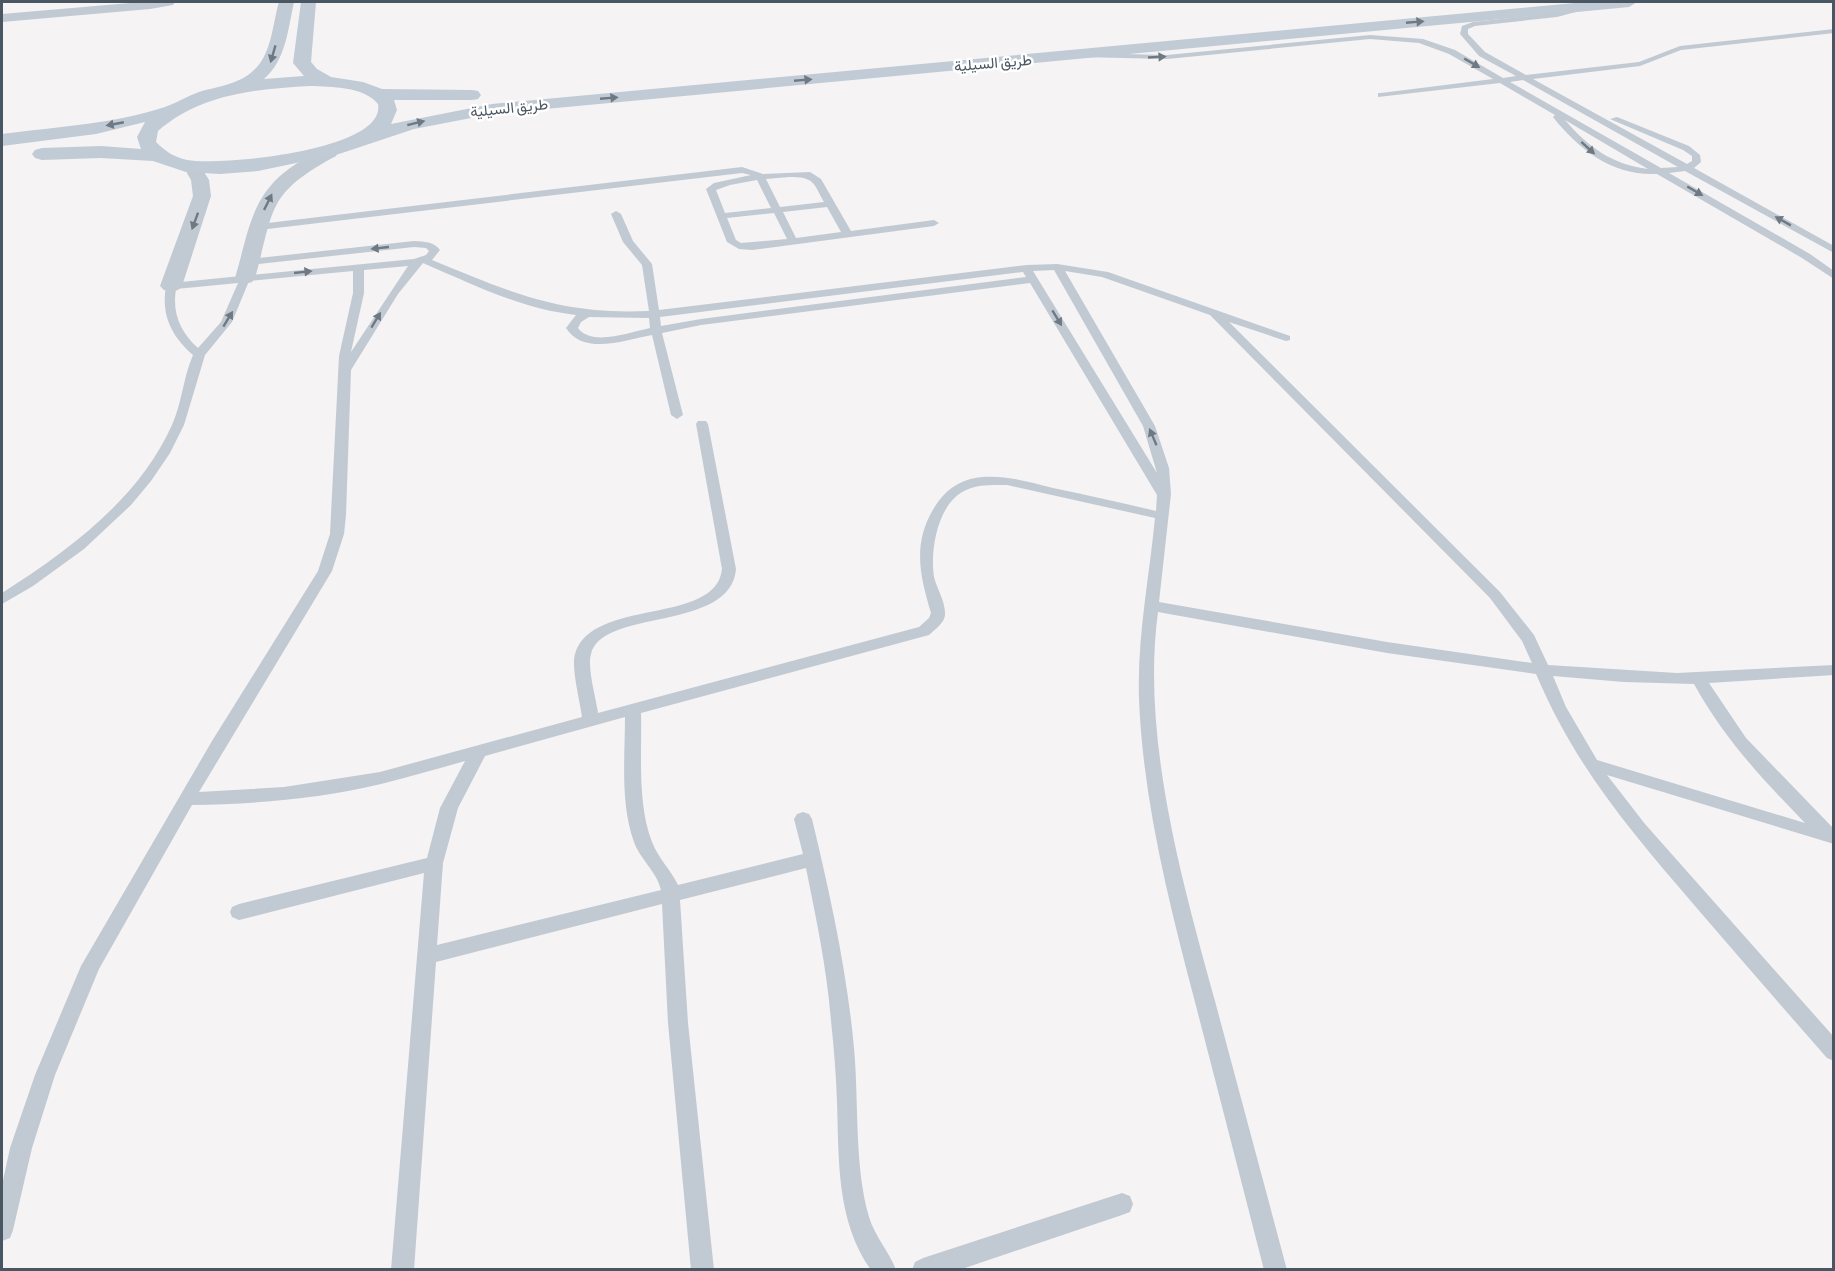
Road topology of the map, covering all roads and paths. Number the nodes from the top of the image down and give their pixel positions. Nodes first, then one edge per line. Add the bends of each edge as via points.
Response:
1 (9, 2) edge
2 (168, 2) edge
3 (286, 2) edge
4 (309, 2) edge
5 (1629, 2) edge
6 (1589, 6) junction
7 (2, 11) edge
8 (2, 18) edge
9 (1833, 31) edge
10 (1077, 55) junction
11 (758, 67) dead end
12 (1525, 78) junction
13 (1502, 80) junction
14 (327, 82) junction
15 (236, 89) junction
16 (377, 94) junction
17 (1381, 95) dead end
18 (1570, 104) junction
19 (1547, 106) junction
20 (172, 111) junction
21 (2, 140) edge
22 (360, 140) junction
23 (330, 152) junction
24 (159, 156) junction
25 (2, 157) edge
26 (192, 166) junction
27 (1687, 168) junction
28 (727, 171) junction
29 (1660, 171) junction
30 (761, 178) junction
31 (748, 179) junction
32 (830, 204) junction
33 (777, 210) junction
34 (616, 214) dead end
35 (722, 216) junction
36 (934, 223) dead end
37 (259, 227) junction
38 (848, 235) junction
39 (793, 242) junction
40 (1833, 250) edge
41 (420, 261) junction
42 (358, 267) junction
43 (1057, 267) junction
44 (1027, 268) junction
45 (248, 270) junction
46 (1833, 276) edge
47 (1034, 279) junction
48 (171, 286) junction
49 (586, 314) junction
50 (655, 314) junction
51 (1215, 314) junction
52 (656, 330) junction
53 (1286, 338) dead end
54 (200, 354) junction
55 (345, 370) junction
56 (678, 415) dead end
57 (702, 424) dead end
58 (1164, 494) junction
59 (1162, 516) junction
60 (2, 599) edge
61 (1152, 606) junction
62 (1542, 669) junction
63 (1833, 670) edge
64 (1699, 679) junction
65 (633, 709) junction
66 (591, 721) junction
67 (479, 751) junction
68 (1591, 764) junction
69 (187, 799) junction
70 (803, 819) dead end
71 (1832, 839) edge
72 (813, 859) junction
73 (434, 862) junction
74 (671, 896) junction
75 (239, 912) dead end
76 (426, 956) junction
77 (1833, 1052) edge
78 (1122, 1204) dead end
79 (2, 1230) edge
80 (402, 1269) edge
81 (703, 1269) edge
82 (885, 1269) edge
83 (923, 1269) edge
84 (1276, 1269) edge

1 - 7 street
2 - 8 street
3 -> 15 main road via 269,66
4 - 14 main road via 302,63
5 - 6 main road, طريق السيلية
10 -> 6 main road, طريق السيلية
6 - 12 lane via 1465,28 1464,34 1475,48
9 - 12 lane via 1680,48 1640,64
10 -> 13 lane via 1167,57 1392,37 1437,45
22 -> 10 main road, طريق السيلية via 437,117 492,109
11 - 16 main road, طريق السيلية via 469,95
12 - 13 lane
12 - 18 lane
13 - 17 lane
13 - 19 lane
14 - 15 main road, طريق السيلية via 283,82
14 - 16 main road, طريق السيلية
15 - 20 main road
16 - 22 main road via 386,101 386,120
18 - 27 lane
18 - 27 lane via 1686,148 1698,159
19 - 29 lane
19 -> 29 lane via 1599,158 1631,169
20 -> 21 main road via 96,128
20 - 24 main road via 148,130 149,148
22 - 23 main road
23 - 26 main road via 255,166
37 -> 23 street via 274,192 298,171
24 - 25 main road via 101,152
24 - 26 main road
26 -> 48 street via 200,180 202,196
27 - 29 lane
40 -> 27 lane
28 - 30 lane via 750,171
28 - 31 lane
28 - 37 lane
29 -> 46 lane via 1806,256
30 - 31 lane
30 - 32 lane via 810,175
30 - 33 lane
31 - 35 lane via 711,187
32 - 33 lane
32 - 38 lane
33 - 35 lane
33 - 39 lane
34 - 50 lane via 628,242 647,264
35 - 39 lane via 732,242 739,246
36 - 38 lane
37 - 45 street
38 - 39 lane
41 - 42 lane
41 -> 45 lane via 435,250 422,244
41 - 49 lane via 538,305
55 -> 41 lane via 389,298
45 -> 42 lane
42 - 55 lane via 360,293 346,337
43 - 44 lane
43 - 51 lane via 1104,274
58 -> 43 lane via 1163,468 1149,426
44 - 47 lane
44 - 50 lane
45 - 48 lane
54 -> 45 lane via 224,327
47 - 52 lane
47 -> 58 lane
48 - 54 lane via 171,322 187,345
49 - 50 lane
49 - 52 lane via 572,328 586,340 609,340
50 - 52 lane
51 - 53 lane
51 - 62 lane via 1495,595 1529,639
52 - 56 lane
54 - 60 lane via 179,424 141,484 71,551
55 - 69 lane via 339,515 332,554 316,588
57 - 66 lane via 729,569 727,581 704,602 615,628 591,641 582,659
58 - 59 lane
59 - 61 lane
59 - 65 lane via 1007,481 970,483 954,491 931,529 925,559 938,613 924,632
61 - 62 lane
61 - 84 lane via 1146,643 1148,700 1165,837
62 - 64 lane
62 - 68 lane via 1558,707
63 - 64 lane
64 - 71 lane via 1740,744
65 - 66 lane
65 - 74 lane via 638,826 650,856 665,875
66 - 67 lane
67 - 69 lane via 324,790
67 - 73 lane via 449,808
68 - 71 lane
68 - 77 lane via 1639,829
69 - 79 lane via 112,927 72,1008 21,1148
70 - 72 lane
72 - 74 lane
72 - 82 lane via 841,1018 856,1216 867,1243
73 - 75 lane
73 - 76 lane
74 - 76 lane
74 - 81 lane via 678,1023
76 - 80 lane
78 - 83 lane

